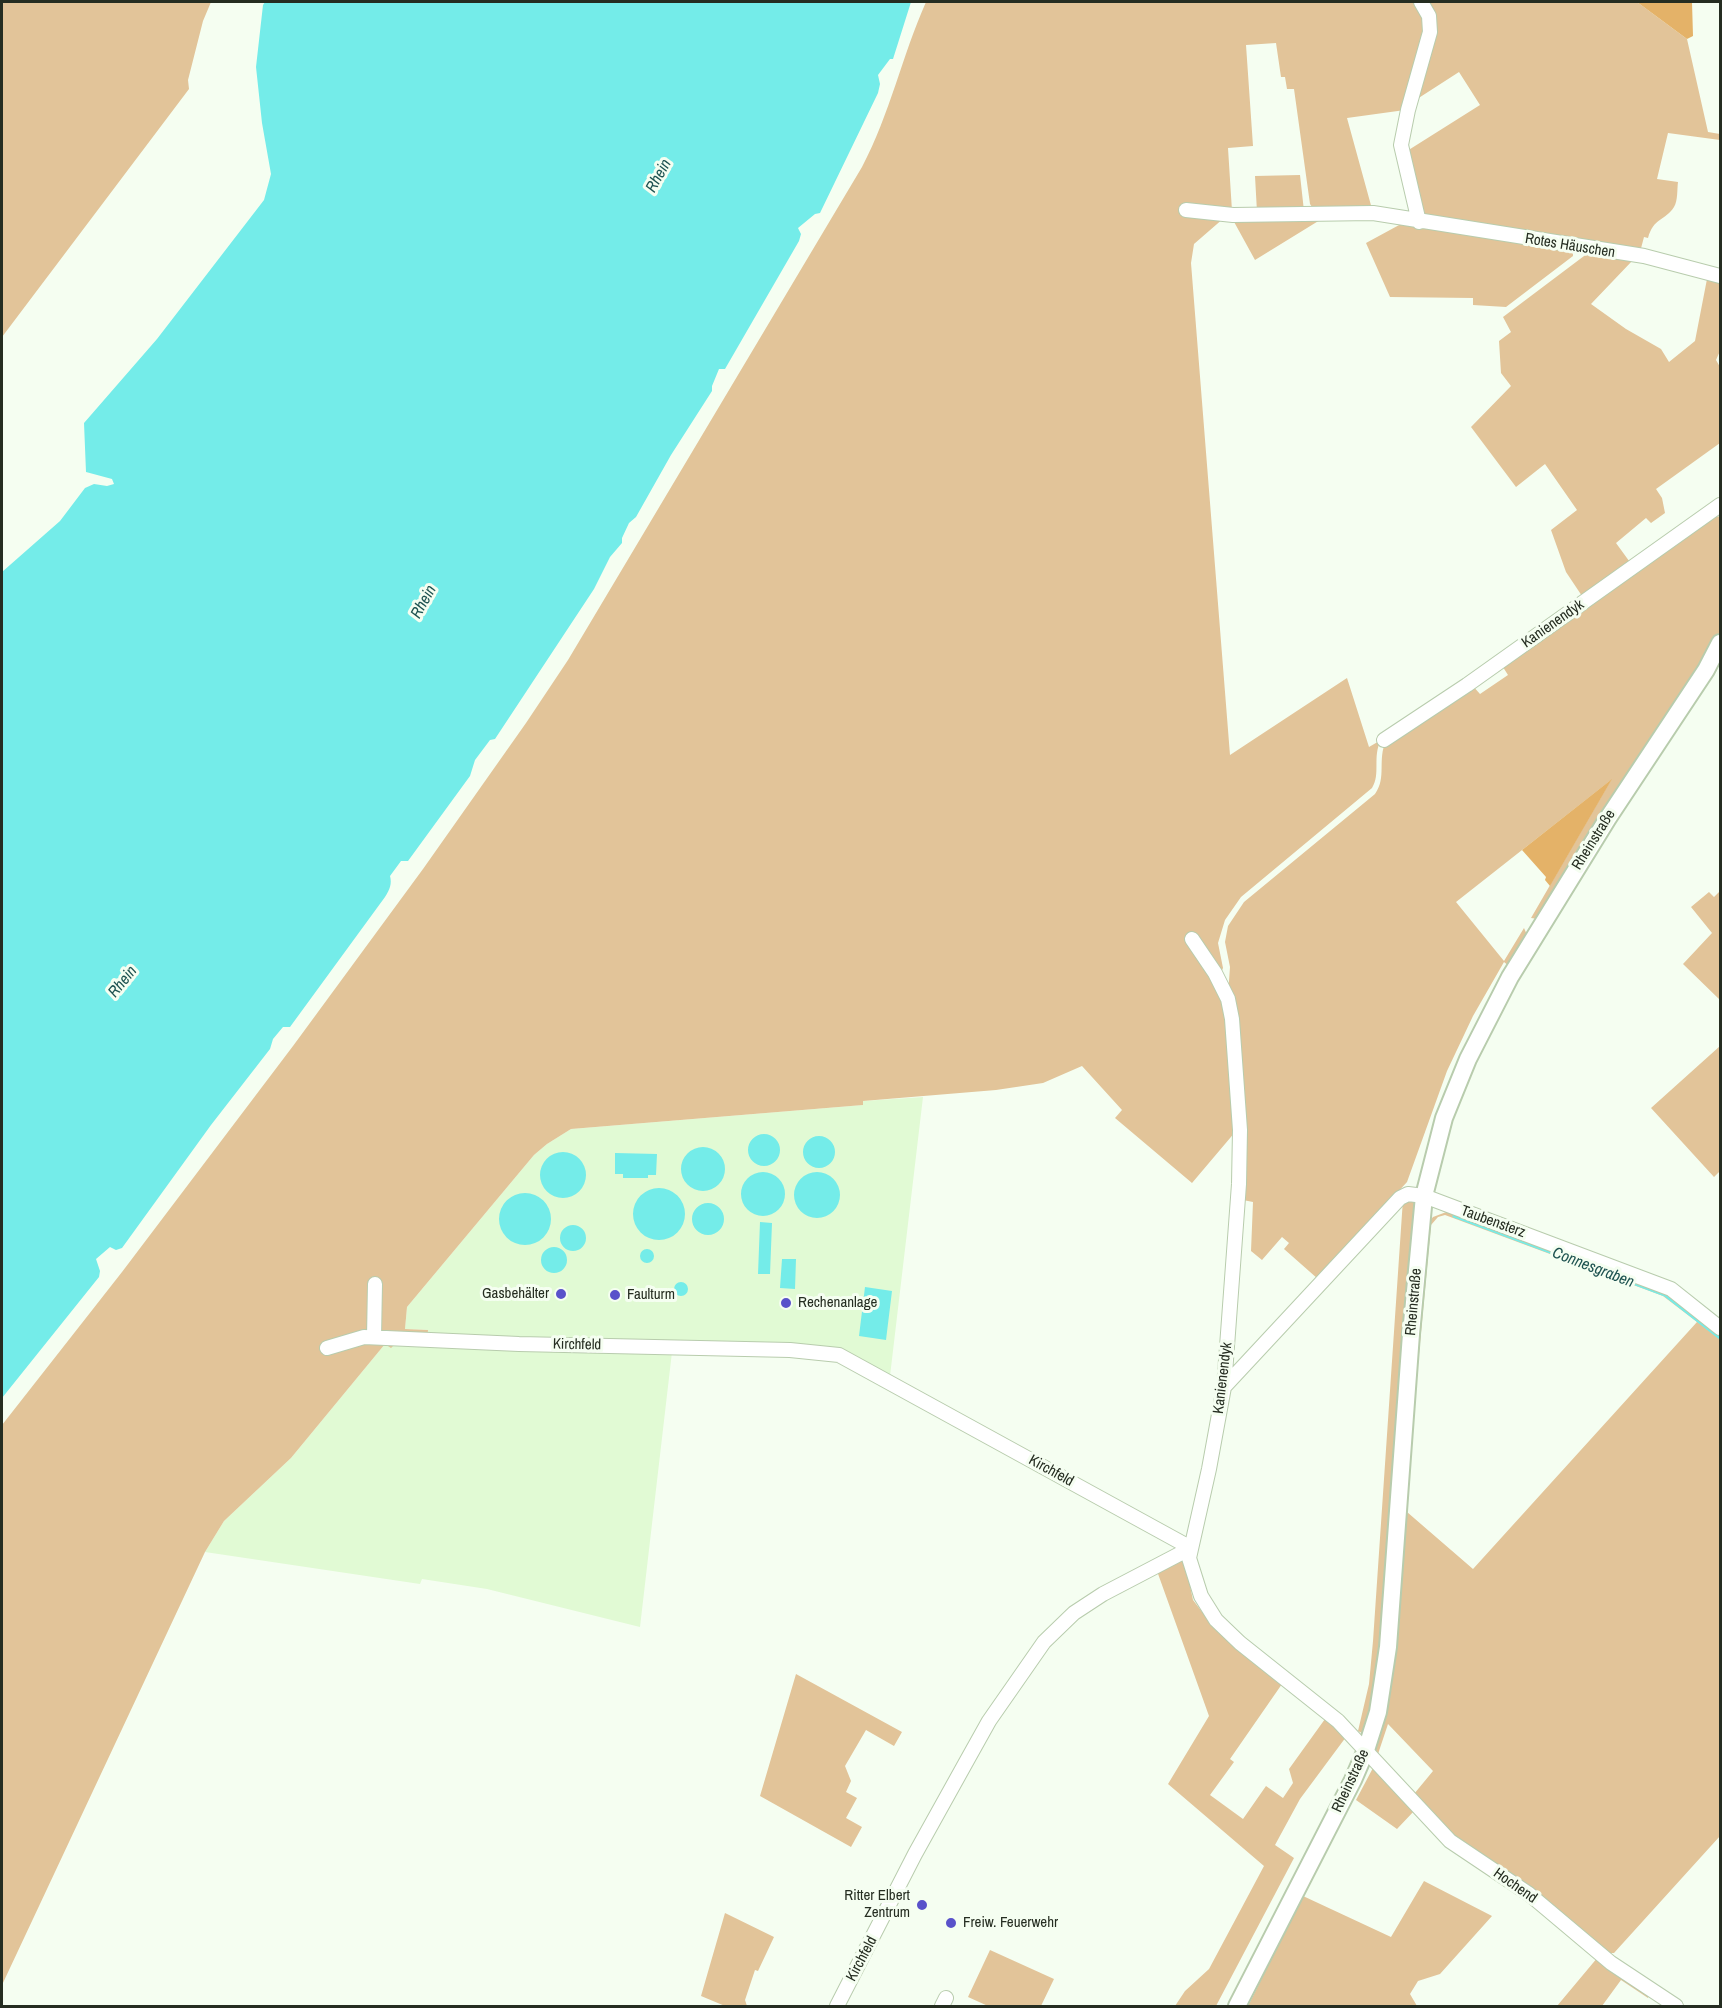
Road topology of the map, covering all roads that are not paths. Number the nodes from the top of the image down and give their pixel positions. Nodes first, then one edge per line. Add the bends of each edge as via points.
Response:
1 (1421, 2) edge
2 (1186, 210) dead end
3 (1419, 222) junction
4 (1720, 276) edge
5 (1720, 505) edge
6 (1720, 643) edge
7 (1383, 740) dead end
8 (1192, 939) dead end
9 (1424, 1196) junction
10 (375, 1284) dead end
11 (1720, 1328) edge
12 (374, 1337) junction
13 (327, 1348) dead end
14 (1224, 1387) junction
15 (1191, 1548) junction
16 (1366, 1750) junction
17 (837, 2007) edge
18 (1237, 2007) edge
19 (1676, 2007) edge

1 - 3 street via 1429,16 1430,32 1401,145
2 - 3 street, Rotes Häuschen via 1233,215 1373,213
3 - 4 street, Rotes Häuschen via 1644,256
5 - 7 street, Kanienendyk
6 - 9 main road, Rheinstraße via 1510,977 1444,1118
8 - 14 street, Kanienendyk via 1228,999 1240,1130
9 - 11 street, Taubensterz via 1671,1288
9 - 14 street via 1408,1194 1400,1198
9 - 16 main road, Rheinstraße via 1388,1647 1378,1712
10 - 12 street
12 - 13 street, Kirchfeld
12 - 15 street, Kirchfeld via 839,1354
14 - 15 street, Kanienendyk
15 - 16 street, Kanienendyk via 1189,1558 1201,1596 1216,1620 1338,1721
15 - 17 street, Kirchfeld via 1103,1594 1074,1613 1044,1642 989,1721
16 - 18 main road, Rheinstraße
16 - 19 street, Hochend via 1450,1841 1529,1894 1611,1963

